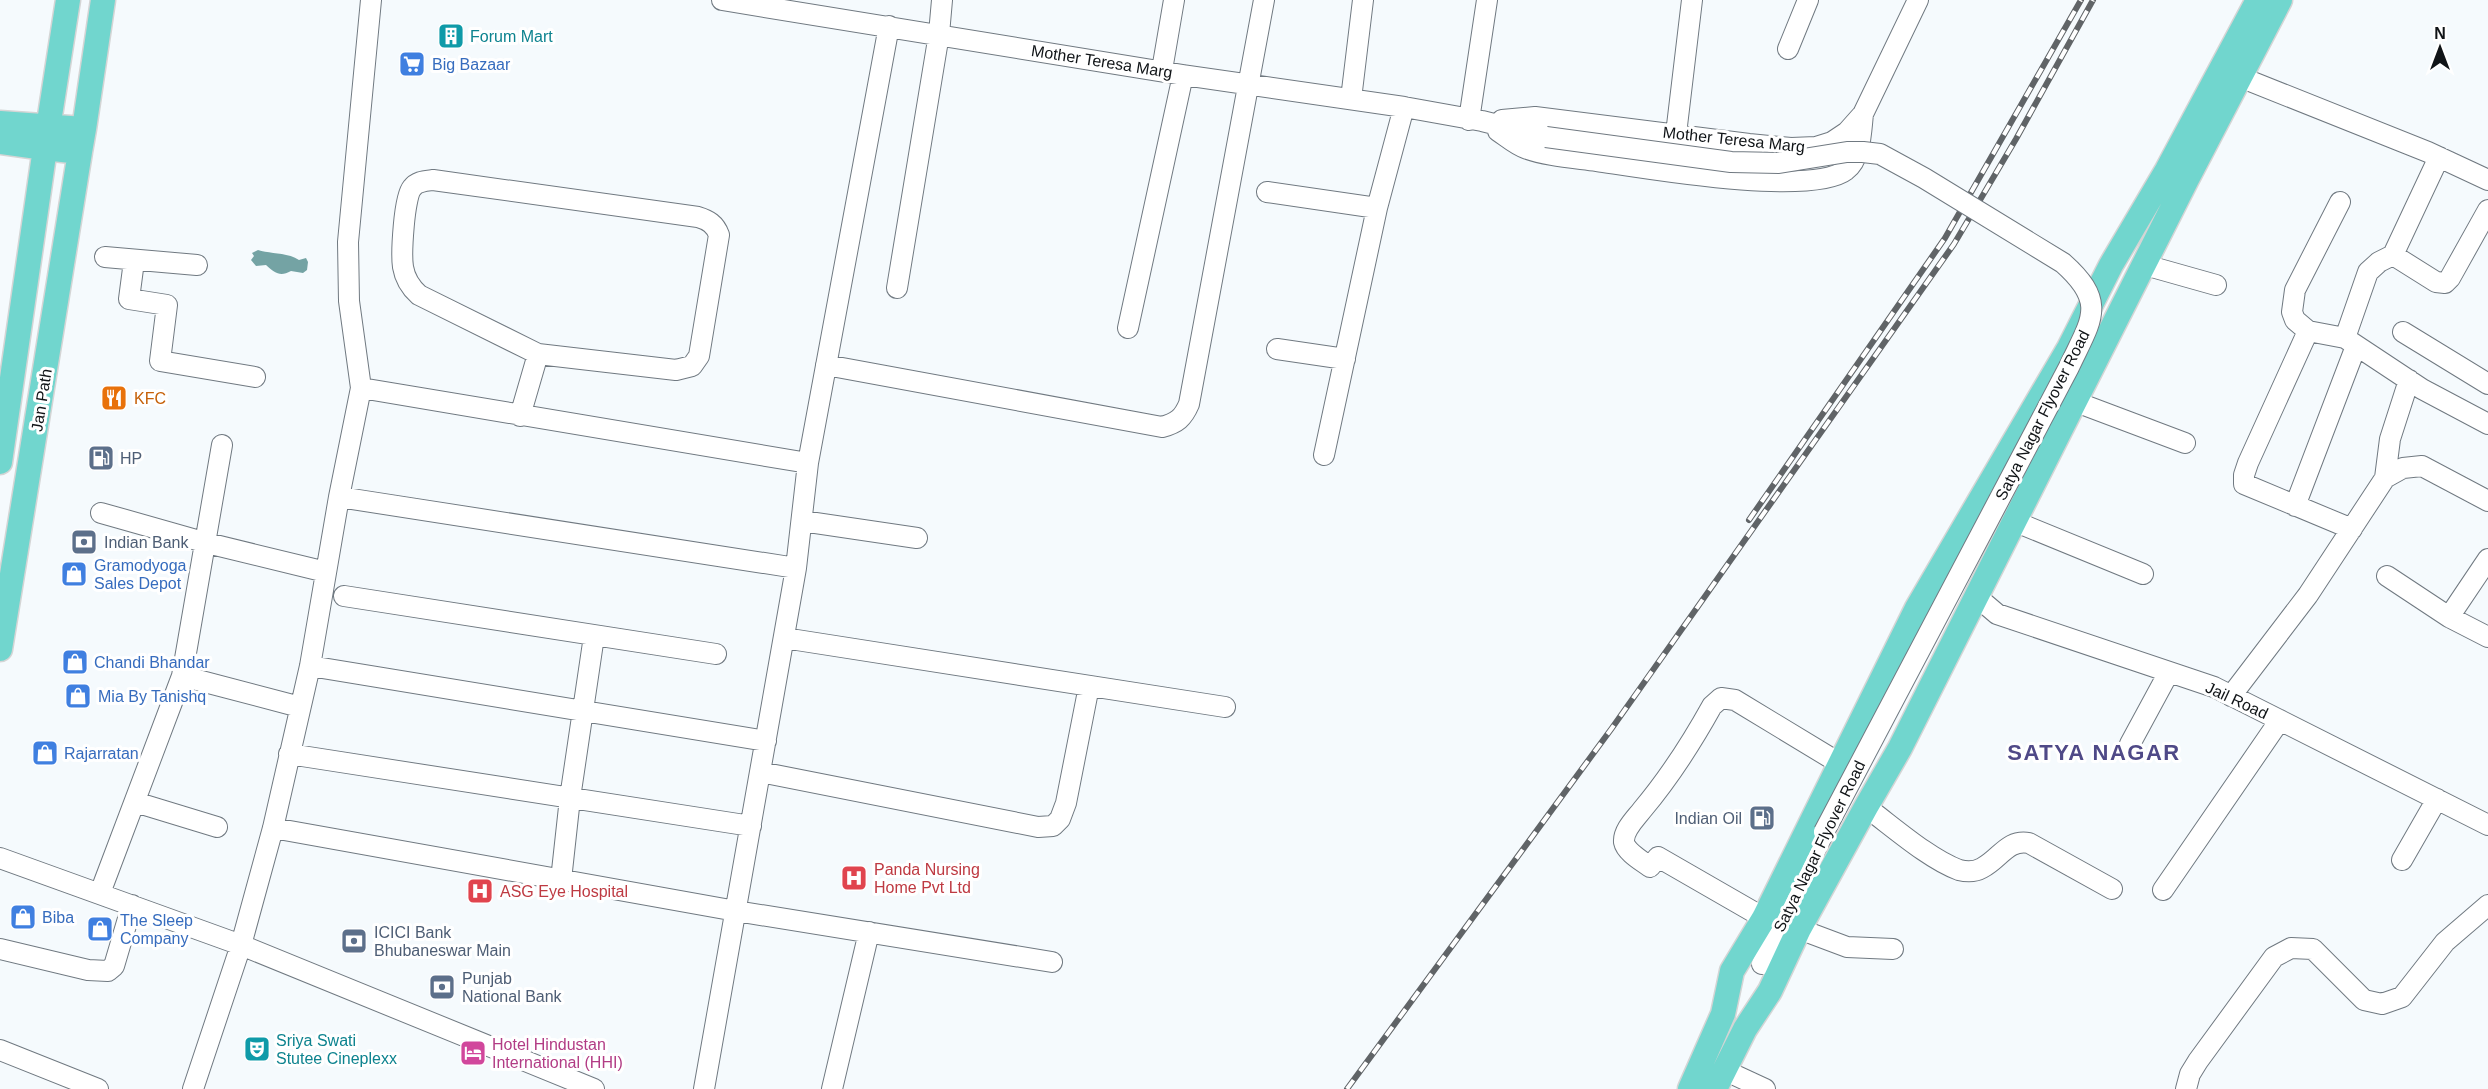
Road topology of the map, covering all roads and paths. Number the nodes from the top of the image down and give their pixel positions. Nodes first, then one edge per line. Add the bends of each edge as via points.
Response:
1 (68, 0) edge
2 (103, 0) edge
3 (371, 0) edge
4 (722, 0) edge
5 (942, 0) edge
6 (1174, 0) edge
7 (1264, 0) edge
8 (1363, 0) edge
9 (1487, 0) edge
10 (1692, 0) edge
11 (1808, 0) edge
12 (1918, 0) edge
13 (2258, 0) edge
14 (2280, 0) edge
15 (889, 26) junction
16 (939, 34) junction
17 (1788, 49) dead end
18 (1162, 70) junction
19 (1184, 75) junction
20 (2240, 76) junction
21 (1247, 85) junction
22 (1351, 99) junction
23 (1404, 107) junction
24 (1863, 114) junction
25 (1475, 121) junction
26 (0, 123) edge
27 (1677, 134) junction
28 (47, 137) junction
29 (1546, 137) joint
30 (82, 140) junction
31 (0, 142) edge
32 (2439, 157) junction
33 (2177, 175) junction
34 (2488, 180) edge
35 (1267, 192) dead end
36 (2340, 202) dead end
37 (1377, 208) junction
38 (2488, 210) edge
39 (2393, 255) junction
40 (105, 257) dead end
41 (134, 261) junction
42 (197, 265) dead end
43 (2145, 265) junction
44 (2216, 285) dead end
45 (897, 288) dead end
46 (1128, 328) dead end
47 (2308, 331) junction
48 (2403, 332) dead end
49 (9, 342) edge
50 (2351, 342) junction
51 (1277, 349) dead end
52 (538, 354) junction
53 (1346, 359) junction
54 (826, 364) junction
55 (255, 377) dead end
56 (2409, 380) junction
57 (2488, 384) edge
58 (361, 388) junction
59 (2076, 402) junction
60 (520, 416) junction
61 (2488, 424) edge
62 (2018, 433) junction
63 (2185, 443) dead end
64 (222, 445) dead end
65 (2052, 450) junction
66 (1324, 455) dead end
67 (0, 462) edge
68 (808, 463) junction
69 (2385, 478) junction
70 (2485, 492) edge
71 (339, 497) junction
72 (2295, 506) junction
73 (101, 513) dead end
74 (802, 521) junction
75 (2016, 522) junction
76 (2352, 529) junction
77 (917, 538) dead end
78 (207, 543) junction
79 (2488, 559) edge
80 (796, 568) junction
81 (326, 572) junction
82 (2143, 574) dead end
83 (2387, 576) dead end
84 (344, 596) dead end
85 (1977, 597) junction
86 (2449, 617) junction
87 (594, 636) junction
88 (2488, 637) edge
89 (784, 638) junction
90 (0, 649) edge
91 (716, 654) dead end
92 (310, 666) junction
93 (2169, 672) junction
94 (182, 676) junction
95 (1089, 686) junction
96 (2231, 696) junction
97 (300, 707) junction
98 (1225, 707) dead end
99 (583, 710) junction
100 (2280, 720) junction
101 (765, 741) junction
102 (2130, 744) dead end
103 (289, 754) junction
104 (1839, 764) junction
105 (760, 772) junction
106 (570, 798) junction
107 (2437, 799) junction
108 (135, 802) junction
109 (1866, 807) junction
110 (2488, 825) edge
111 (751, 826) junction
112 (217, 827) dead end
113 (273, 828) junction
114 (0, 858) edge
115 (2402, 860) dead end
116 (561, 880) junction
117 (2112, 889) dead end
118 (2163, 890) dead end
119 (100, 893) junction
120 (132, 905) junction
121 (2488, 905) edge
122 (736, 911) junction
123 (1764, 918) junction
124 (1799, 930) junction
125 (869, 932) junction
126 (241, 945) junction
127 (1893, 949) dead end
128 (0, 950) edge
129 (1052, 962) dead end
130 (1733, 972) junction
131 (1766, 983) junction
132 (0, 1050) edge
133 (1720, 1080) edge
134 (98, 1089) edge
135 (193, 1089) edge
136 (594, 1089) edge
137 (704, 1089) edge
138 (832, 1089) edge
139 (1690, 1089) edge
140 (1765, 1089) edge
141 (2186, 1089) edge

1 - 28 main road, Jan Path
2 - 30 main road, Jan Path
3 - 58 street via 348,242 349,301
4 - 15 street, Mother Teresa Marg
5 - 16 street
6 - 18 street
7 - 21 street
8 - 22 street
9 - 25 street
10 - 27 street
11 - 17 street
12 - 24 street
13 - 33 main road
14 - 20 main road
15 - 16 street, Mother Teresa Marg
15 - 54 street
16 - 18 street, Mother Teresa Marg
16 - 45 street
18 - 19 street, Mother Teresa Marg
19 - 21 street, Mother Teresa Marg
19 - 46 street
20 - 32 street
20 - 33 main road
21 - 22 street, Mother Teresa Marg
21 - 54 street via 1189,404 1177,423 1162,427
22 - 23 street, Mother Teresa Marg
23 - 25 street, Mother Teresa Marg
23 - 37 street
24 - 25 street, Mother Teresa Marg via 1855,159 1848,169 1836,176 1806,180 1723,178 1572,157 1525,148
24 - 27 street, Mother Teresa Marg via 1833,142 1816,147 1791,148
25 - 27 street, Mother Teresa Marg via 1535,117
25 - 29 street, Mother Teresa Marg
26 - 28 main road
28 - 30 main road
28 - 31 main road
28 - 49 main road, Jan Path
29 - 131 street, Satya Nagar Flyover Road, bridge via 1731,162 1779,163 1847,152 1880,154 2063,263 2079,278 2092,299 2092,317 2069,367 1824,832
30 - 90 main road, Jan Path
32 - 34 street
32 - 39 street
33 - 43 main road
33 - 62 main road via 2111,265 2069,348
35 - 37 street
36 - 47 street via 2291,303 2295,320
37 - 53 street
38 - 39 street via 2445,283 2436,282
39 - 50 street via 2368,272
40 - 41 street
41 - 42 street
41 - 55 street via 129,299 167,305 160,361
43 - 44 street
43 - 59 main road
47 - 50 street
47 - 72 street via 2244,475 2244,484 2252,489
48 - 57 street
49 - 67 main road, Jan Path
50 - 56 street
50 - 72 street
51 - 53 street
52 - 52 street via 676,370 692,366 699,356 719,235 716,228 698,217 433,180 421,181 411,188 406,198 403,266 408,284 418,295
52 - 60 street
53 - 66 street
54 - 68 street
56 - 61 street
56 - 69 street via 2390,439
58 - 60 street
58 - 71 street
59 - 63 street
59 - 65 main road
60 - 68 street
62 - 65 main road
62 - 104 main road via 1935,575
64 - 78 street
65 - 75 main road
68 - 74 street
69 - 70 street via 2403,468 2422,466
69 - 76 street
71 - 80 street
71 - 81 street
72 - 76 street
73 - 78 street
74 - 77 street
74 - 80 street
75 - 82 street
75 - 85 main road
76 - 96 street via 2308,595
78 - 81 street
78 - 94 street
79 - 86 street
80 - 89 street
81 - 92 street
83 - 86 street
84 - 87 street
85 - 93 street, Jail Road via 1997,614
85 - 109 main road
86 - 88 street
87 - 91 street
87 - 99 street
89 - 95 street
89 - 101 street
92 - 97 street
92 - 99 street
93 - 96 street, Jail Road
93 - 102 street
94 - 97 street
94 - 108 street
95 - 98 street
95 - 105 street via 1066,802 1053,826 1038,827
96 - 100 street, Jail Road
97 - 103 street
99 - 101 street
99 - 106 street
100 - 107 street, Jail Road
100 - 118 street
101 - 105 street
103 - 106 street
103 - 113 street
104 - 123 main road
104 - 123 street via 1735,700 1721,698 1624,836 1629,851 1650,867 1658,857
105 - 111 street
106 - 111 street
106 - 116 street
107 - 110 street, Jail Road
107 - 115 street
108 - 112 street
108 - 119 street
109 - 117 street via 1959,869 1971,872 1983,868 2010,845 2030,843
109 - 124 main road
111 - 122 street
113 - 116 street
113 - 126 street
114 - 119 street
116 - 122 street
119 - 120 street
120 - 126 street
120 - 128 street via 114,966 108,971
121 - 141 street via 2445,942 2402,997 2382,1004 2364,1000 2313,949 2291,948 2274,957 2198,1061
122 - 125 street
122 - 137 street
123 - 130 main road
124 - 127 street via 1847,947
124 - 131 main road
125 - 129 street
125 - 138 street
126 - 135 street
126 - 136 street
130 - 131 main road via 1749,962
130 - 131 main road via 1733,990 1740,999 1752,1003
130 - 139 main road via 1723,1014
131 - 133 main road
132 - 134 street
133 - 140 street

